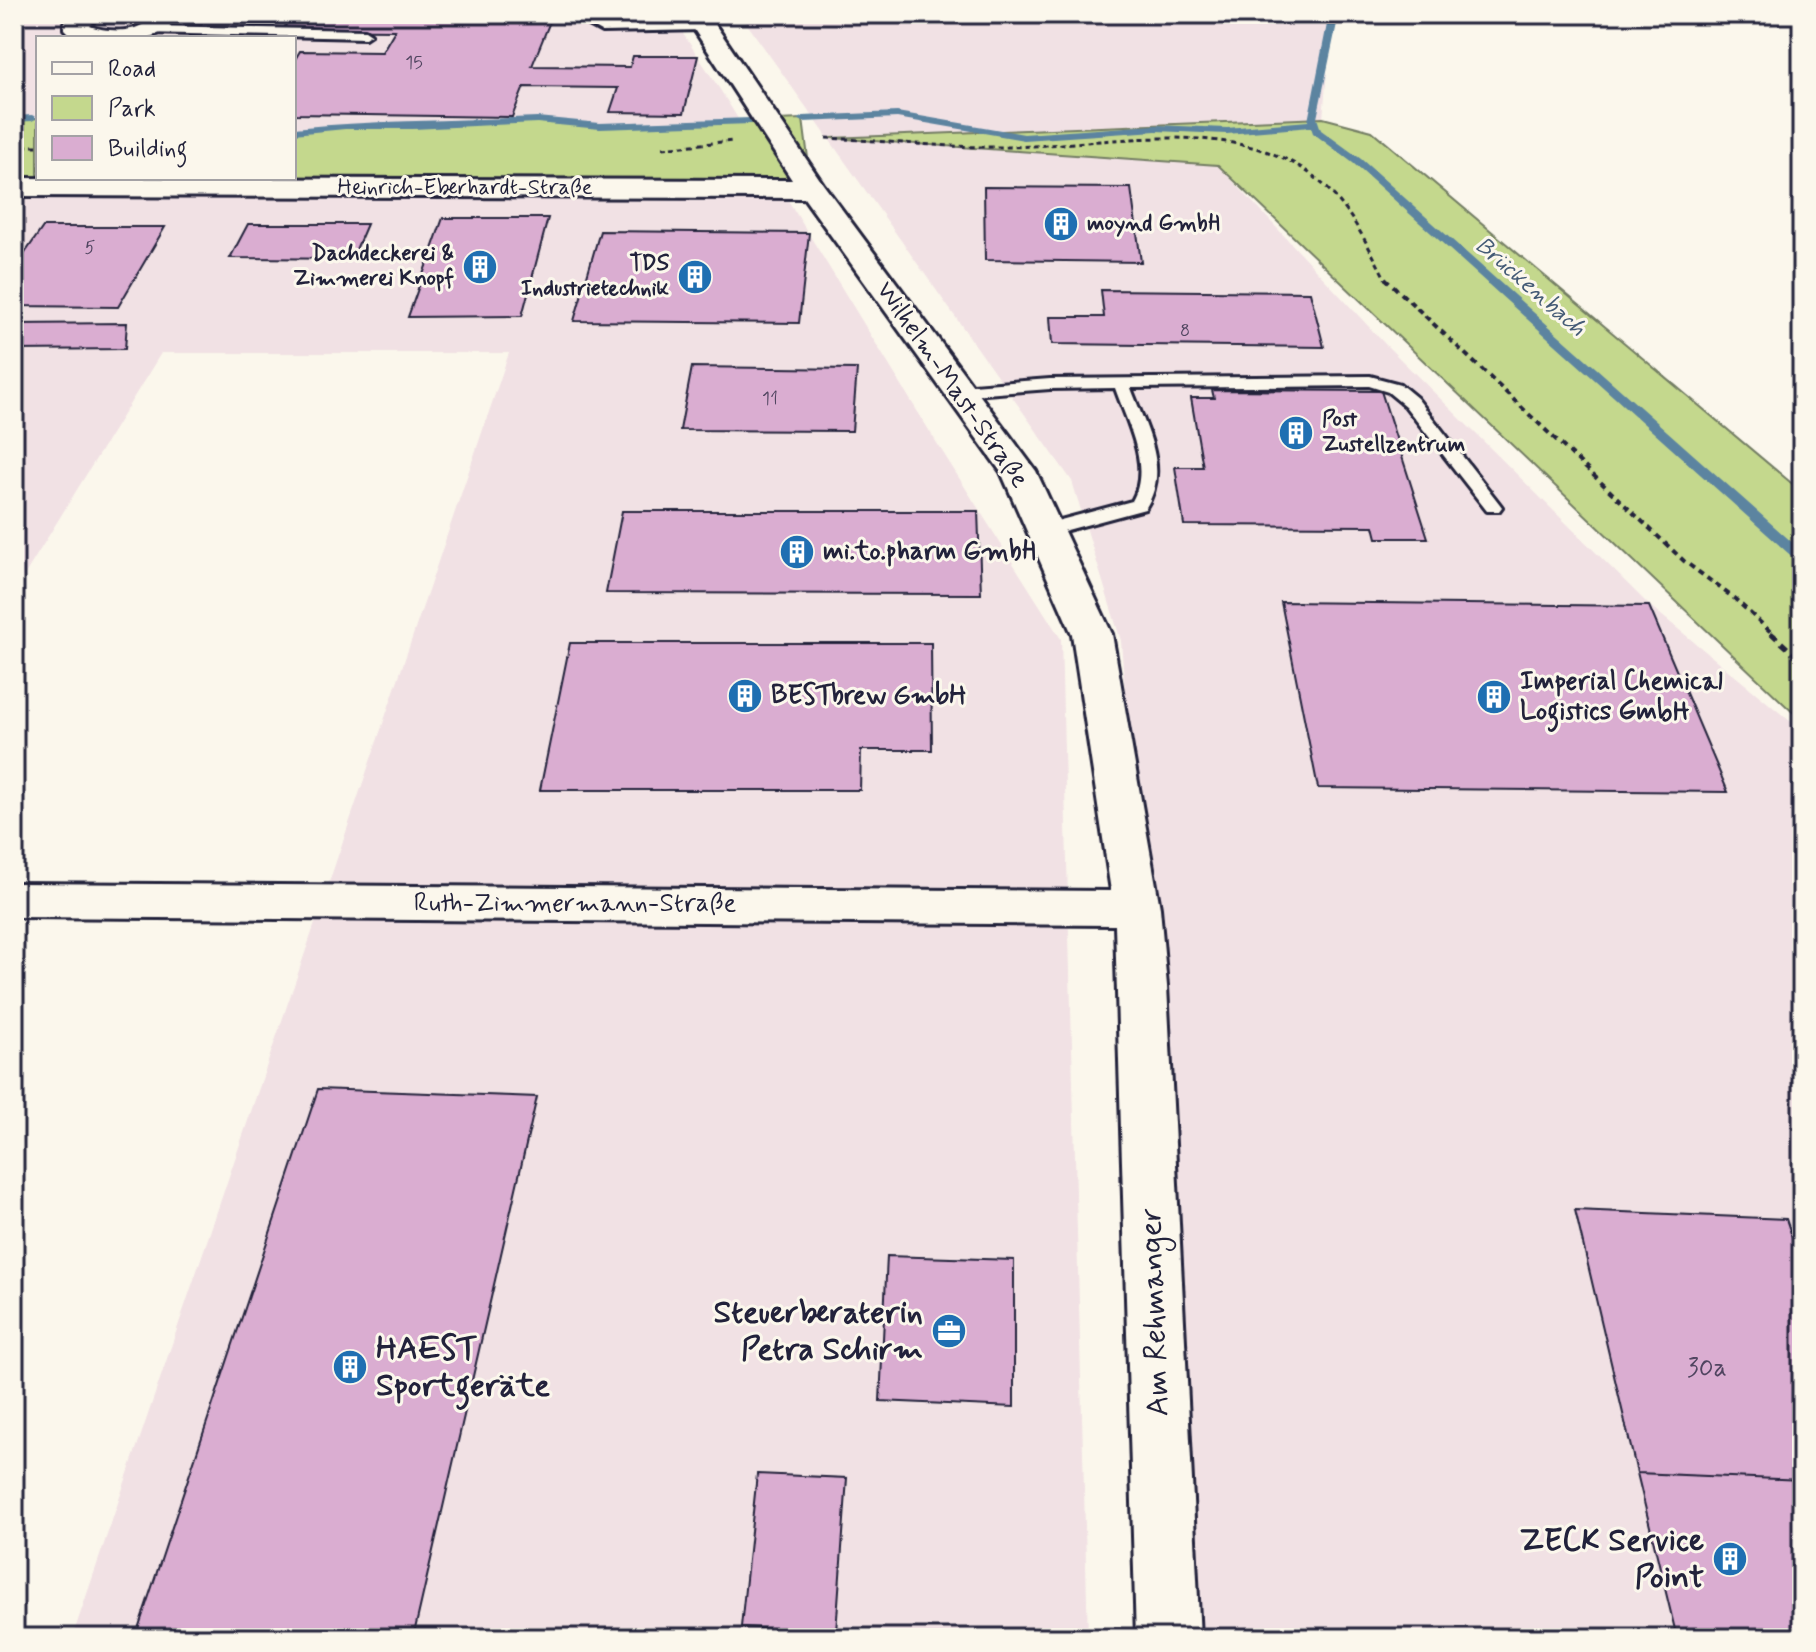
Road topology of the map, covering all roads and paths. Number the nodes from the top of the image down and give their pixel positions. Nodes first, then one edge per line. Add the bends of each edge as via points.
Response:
1 (88, 14) edge
2 (592, 14) edge
3 (700, 20) edge
4 (132, 32) edge
5 (365, 34) dead end
6 (778, 136) junction
7 (14, 146) edge
8 (36, 146) edge
9 (22, 185) edge
10 (812, 189) junction
11 (1121, 383) junction
12 (960, 391) junction
13 (1493, 507) dead end
14 (1045, 530) junction
15 (1802, 661) edge
16 (14, 900) edge
17 (1137, 908) junction
18 (1143, 986) joint
19 (1168, 1638) edge

1 - 4 street via 77,23 84,34
2 - 3 lane via 602,28
3 - 6 street, Wilhelm-Mast-Straße
4 - 5 lane
6 - 10 street, Wilhelm-Mast-Straße
6 - 15 path via 1009,147 1162,137 1235,142 1280,157 1318,178 1352,212 1386,281 1684,561
7 - 8 path
9 - 10 street, Heinrich-Eberhardt-Straße
10 - 12 street, Wilhelm-Mast-Straße
11 - 12 lane
11 - 13 lane via 1370,381 1394,388 1411,402
11 - 14 lane via 1148,459 1148,489 1139,505
12 - 14 street, Wilhelm-Mast-Straße via 1018,471
14 - 17 street, Wilhelm-Mast-Straße via 1092,634
16 - 17 street, Ruth-Zimmermann-Straße
17 - 18 street, Wilhelm-Mast-Straße
18 - 19 street, Am Rehmanger

